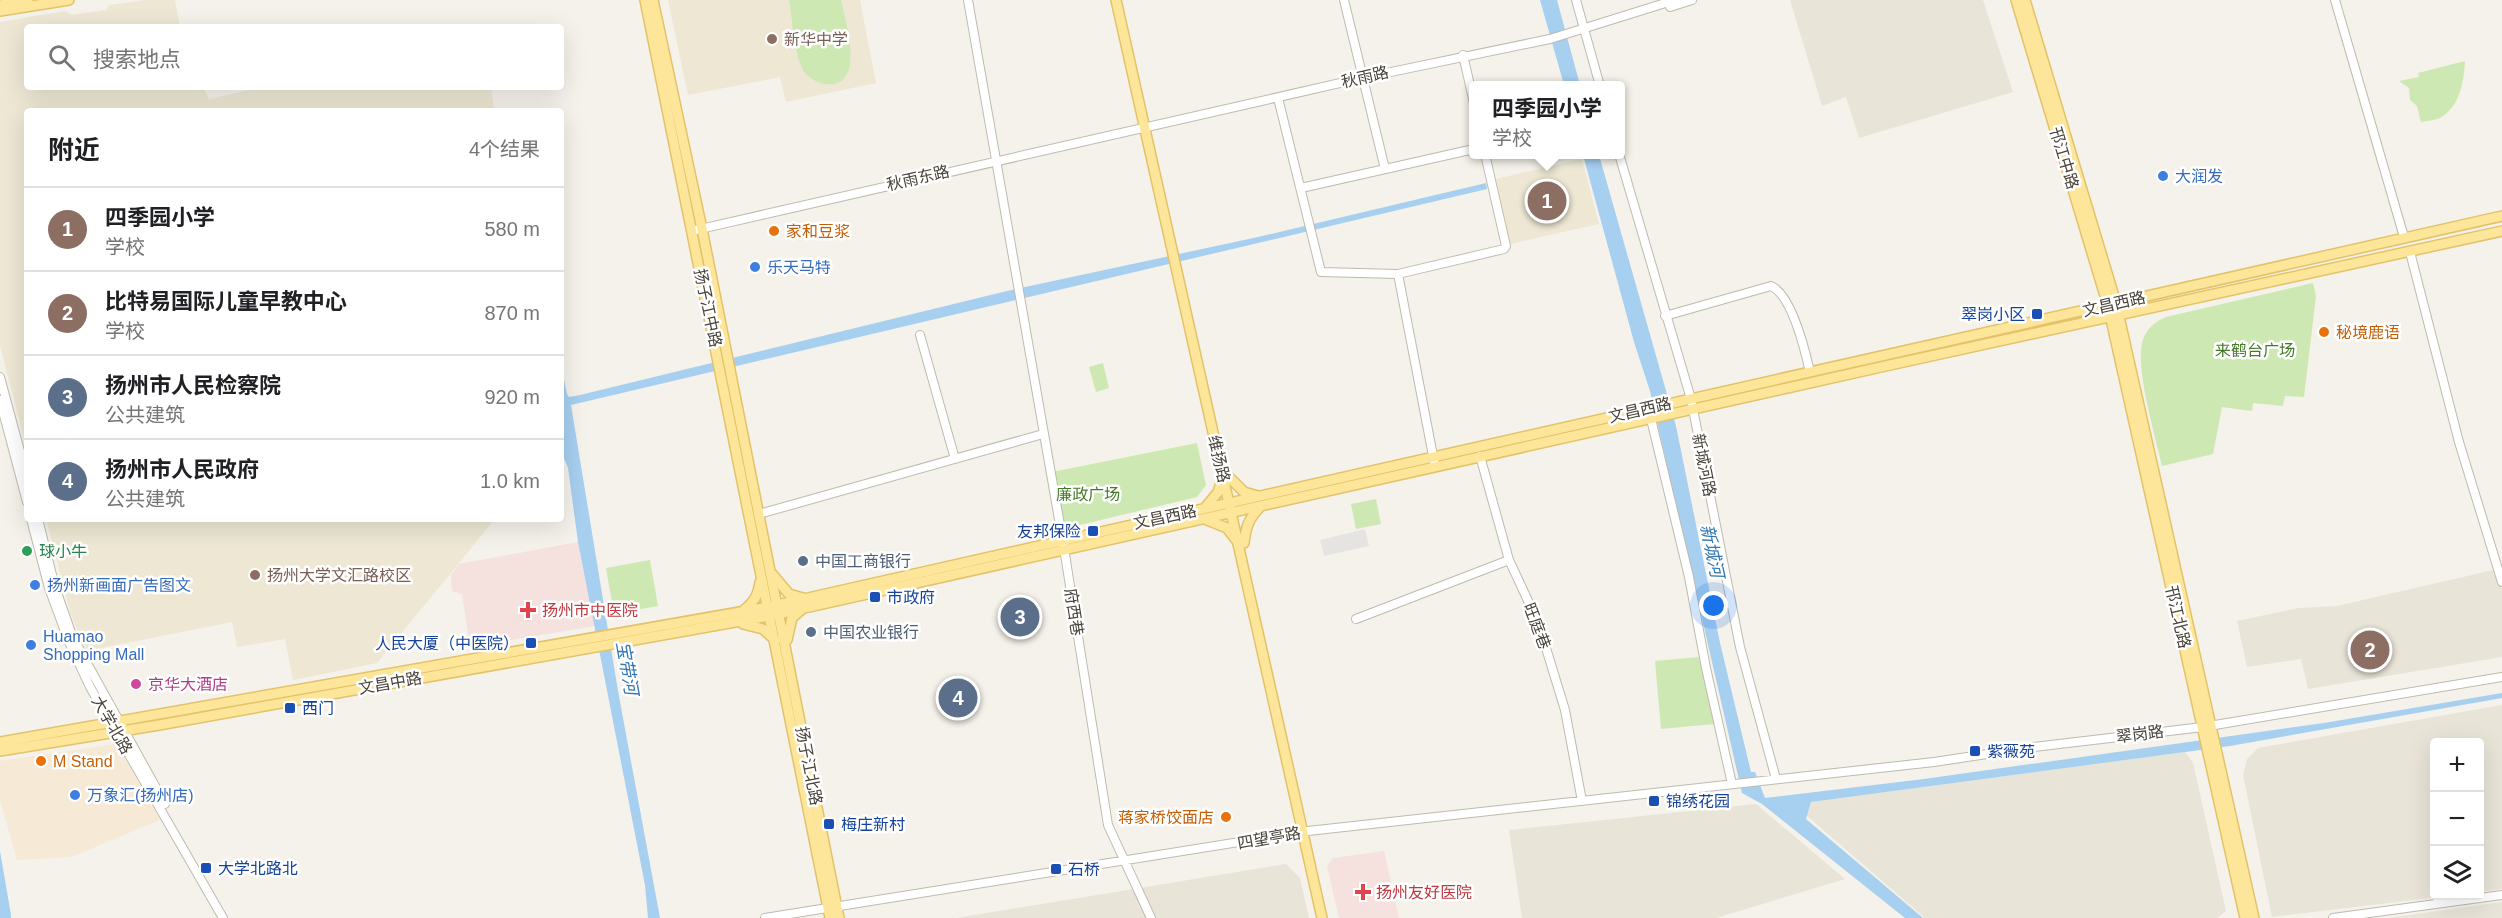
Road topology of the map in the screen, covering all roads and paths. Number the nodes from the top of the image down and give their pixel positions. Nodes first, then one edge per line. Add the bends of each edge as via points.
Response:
1 (28, 0) edge
2 (69, 0) edge
3 (645, 0) edge
4 (653, 0) edge
5 (968, 0) edge
6 (1116, 0) edge
7 (1121, 0) edge
8 (1344, 0) edge
9 (1576, 0) edge
10 (1675, 0) edge
11 (1692, 0) edge
12 (2016, 0) edge
13 (2025, 0) edge
14 (2335, 0) edge
15 (0, 5) edge
16 (0, 11) edge
17 (1585, 30) junction
18 (1463, 55) junction
19 (1362, 78) junction
20 (1599, 81) edge
21 (1469, 84) edge
22 (1278, 98) junction
23 (1148, 128) junction
24 (1469, 150) edge
25 (1486, 159) edge
26 (1620, 159) edge
27 (994, 161) junction
28 (1384, 169) junction
29 (1300, 188) junction
30 (2502, 216) edge
31 (702, 229) junction
32 (692, 231) junction
33 (2502, 231) edge
34 (2404, 237) junction
35 (2410, 252) junction
36 (1398, 274) junction
37 (2114, 310) junction
38 (1665, 316) junction
39 (920, 335) dead end
40 (723, 359) junction
41 (725, 372) junction
42 (1810, 372) junction
43 (0, 377) edge
44 (0, 400) edge
45 (1692, 404) junction
46 (1652, 419) junction
47 (1043, 435) junction
48 (1480, 456) junction
49 (955, 459) junction
50 (1434, 462) junction
51 (24, 466) edge
52 (1226, 477) junction
53 (24, 491) edge
54 (1261, 501) junction
55 (1233, 507) junction
56 (1204, 509) junction
57 (759, 514) junction
58 (1202, 519) junction
59 (33, 522) edge
60 (39, 522) edge
61 (1241, 543) junction
62 (1063, 544) junction
63 (1509, 560) junction
64 (765, 571) junction
65 (2502, 582) edge
66 (804, 603) junction
67 (773, 610) junction
68 (742, 612) junction
69 (1356, 619) dead end
70 (720, 624) junction
71 (614, 639) junction
72 (775, 640) junction
73 (786, 648) junction
74 (2502, 677) edge
75 (117, 727) junction
76 (2208, 731) junction
77 (0, 742) edge
78 (0, 751) edge
79 (2213, 753) junction
80 (1776, 779) junction
81 (1735, 784) junction
82 (1582, 801) junction
83 (1305, 831) junction
84 (1126, 862) junction
85 (2502, 895) edge
86 (833, 913) edge
87 (223, 918) edge
88 (228, 918) edge
89 (765, 918) edge
90 (1151, 918) edge
91 (1322, 918) edge
92 (1327, 918) edge
93 (2245, 918) edge
94 (2254, 918) edge
95 (2333, 918) edge

1 - 15 main road
2 - 16 main road
3 - 32 main road, 扬子江中路
4 - 31 main road, 扬子江中路
5 - 27 street, 府西巷
6 - 23 main road, 维扬路
7 - 23 main road, 维扬路
8 - 19 street
9 - 17 street
10 - 17 street
11 - 17 street
12 - 37 main road, 邗江中路
13 - 37 main road, 邗江中路
14 - 34 street
17 - 18 street, 秋雨路
17 - 20 street
18 - 19 street, 秋雨路
18 - 21 street
19 - 22 street, 秋雨路
19 - 28 street
22 - 23 street, 秋雨路
22 - 29 street
23 - 27 street, 秋雨东路
23 - 52 main road, 维扬路
24 - 28 street
25 - 36 street via 1505,248
26 - 38 street, 新城河路
27 - 31 street, 秋雨东路
27 - 47 street, 府西巷
28 - 29 street
29 - 36 street via 1321,272
30 - 34 main road, 文昌西路
31 - 32 street, 秋雨东路
31 - 40 main road, 扬子江中路
32 - 40 main road, 扬子江中路
33 - 35 main road, 文昌西路
34 - 37 main road, 文昌西路
35 - 37 main road, 文昌西路
35 - 65 street
36 - 50 street
37 - 42 main road, 文昌西路
37 - 45 main road, 文昌西路
37 - 76 main road, 邗江北路
38 - 42 street via 1771,286 1777,289 1796,322
38 - 45 street, 新城河路
39 - 49 street
40 - 41 main road, 扬子江中路
41 - 57 main road, 扬子江中路
41 - 64 main road, 扬子江中路
42 - 45 main road, 文昌西路
43 - 51 street
44 - 53 street
45 - 46 main road, 文昌西路 via 1679,413
45 - 50 main road, 文昌西路 via 1674,402
45 - 80 street, 新城河路 via 1740,647
46 - 48 main road, 文昌西路
46 - 81 street
47 - 49 street
47 - 62 street, 府西巷
48 - 50 main road, 文昌西路
48 - 63 street, 旺庭巷
49 - 57 street
50 - 54 main road, 文昌西路
52 - 54 main road
52 - 55 main road, 维扬路
52 - 56 main road
54 - 55 main road, 文昌西路
54 - 61 main road via 1246,525
55 - 56 main road, 文昌西路
55 - 58 main road, 文昌西路
55 - 61 main road, 维扬路
56 - 62 main road, 文昌西路
57 - 64 main road, 扬子江中路
58 - 61 main road via 1227,528
58 - 62 main road, 文昌西路
59 - 75 street, 大学北路 via 49,588 69,642
60 - 75 street, 大学北路 via 73,638
61 - 83 main road, 维扬路
62 - 66 main road, 文昌西路
62 - 84 street, 府西巷 via 1108,825
63 - 69 street
63 - 82 street, 旺庭巷 via 1538,622 1565,710
64 - 66 main road
64 - 67 main road, 扬子江中路
64 - 68 main road via 753,603
66 - 67 main road, 文昌西路
66 - 73 main road via 792,618
67 - 68 main road, 文昌中路
67 - 70 main road, 文昌中路
67 - 72 main road, 扬子江北路
67 - 73 main road, 扬子江北路
68 - 71 main road, 文昌中路
70 - 71 main road, 文昌中路
70 - 72 main road via 752,624
71 - 75 main road, 文昌中路
72 - 86 main road, 扬子江北路
73 - 86 main road, 扬子江北路
74 - 76 street, 翠岗路
75 - 77 main road, 文昌中路
75 - 78 main road, 文昌中路
75 - 87 street, 大学北路
75 - 88 street, 大学北路
76 - 79 main road, 邗江北路
76 - 80 street, 翠岗路
79 - 93 main road, 邗江北路
79 - 94 main road, 邗江北路
80 - 81 street, 四望亭路
81 - 82 street, 四望亭路
82 - 83 street, 四望亭路
83 - 84 street, 四望亭路
83 - 91 main road, 维扬路
83 - 92 main road, 维扬路
84 - 86 street, 四望亭路
84 - 90 street, 府西巷
85 - 95 street
86 - 89 street, 四望亭路

